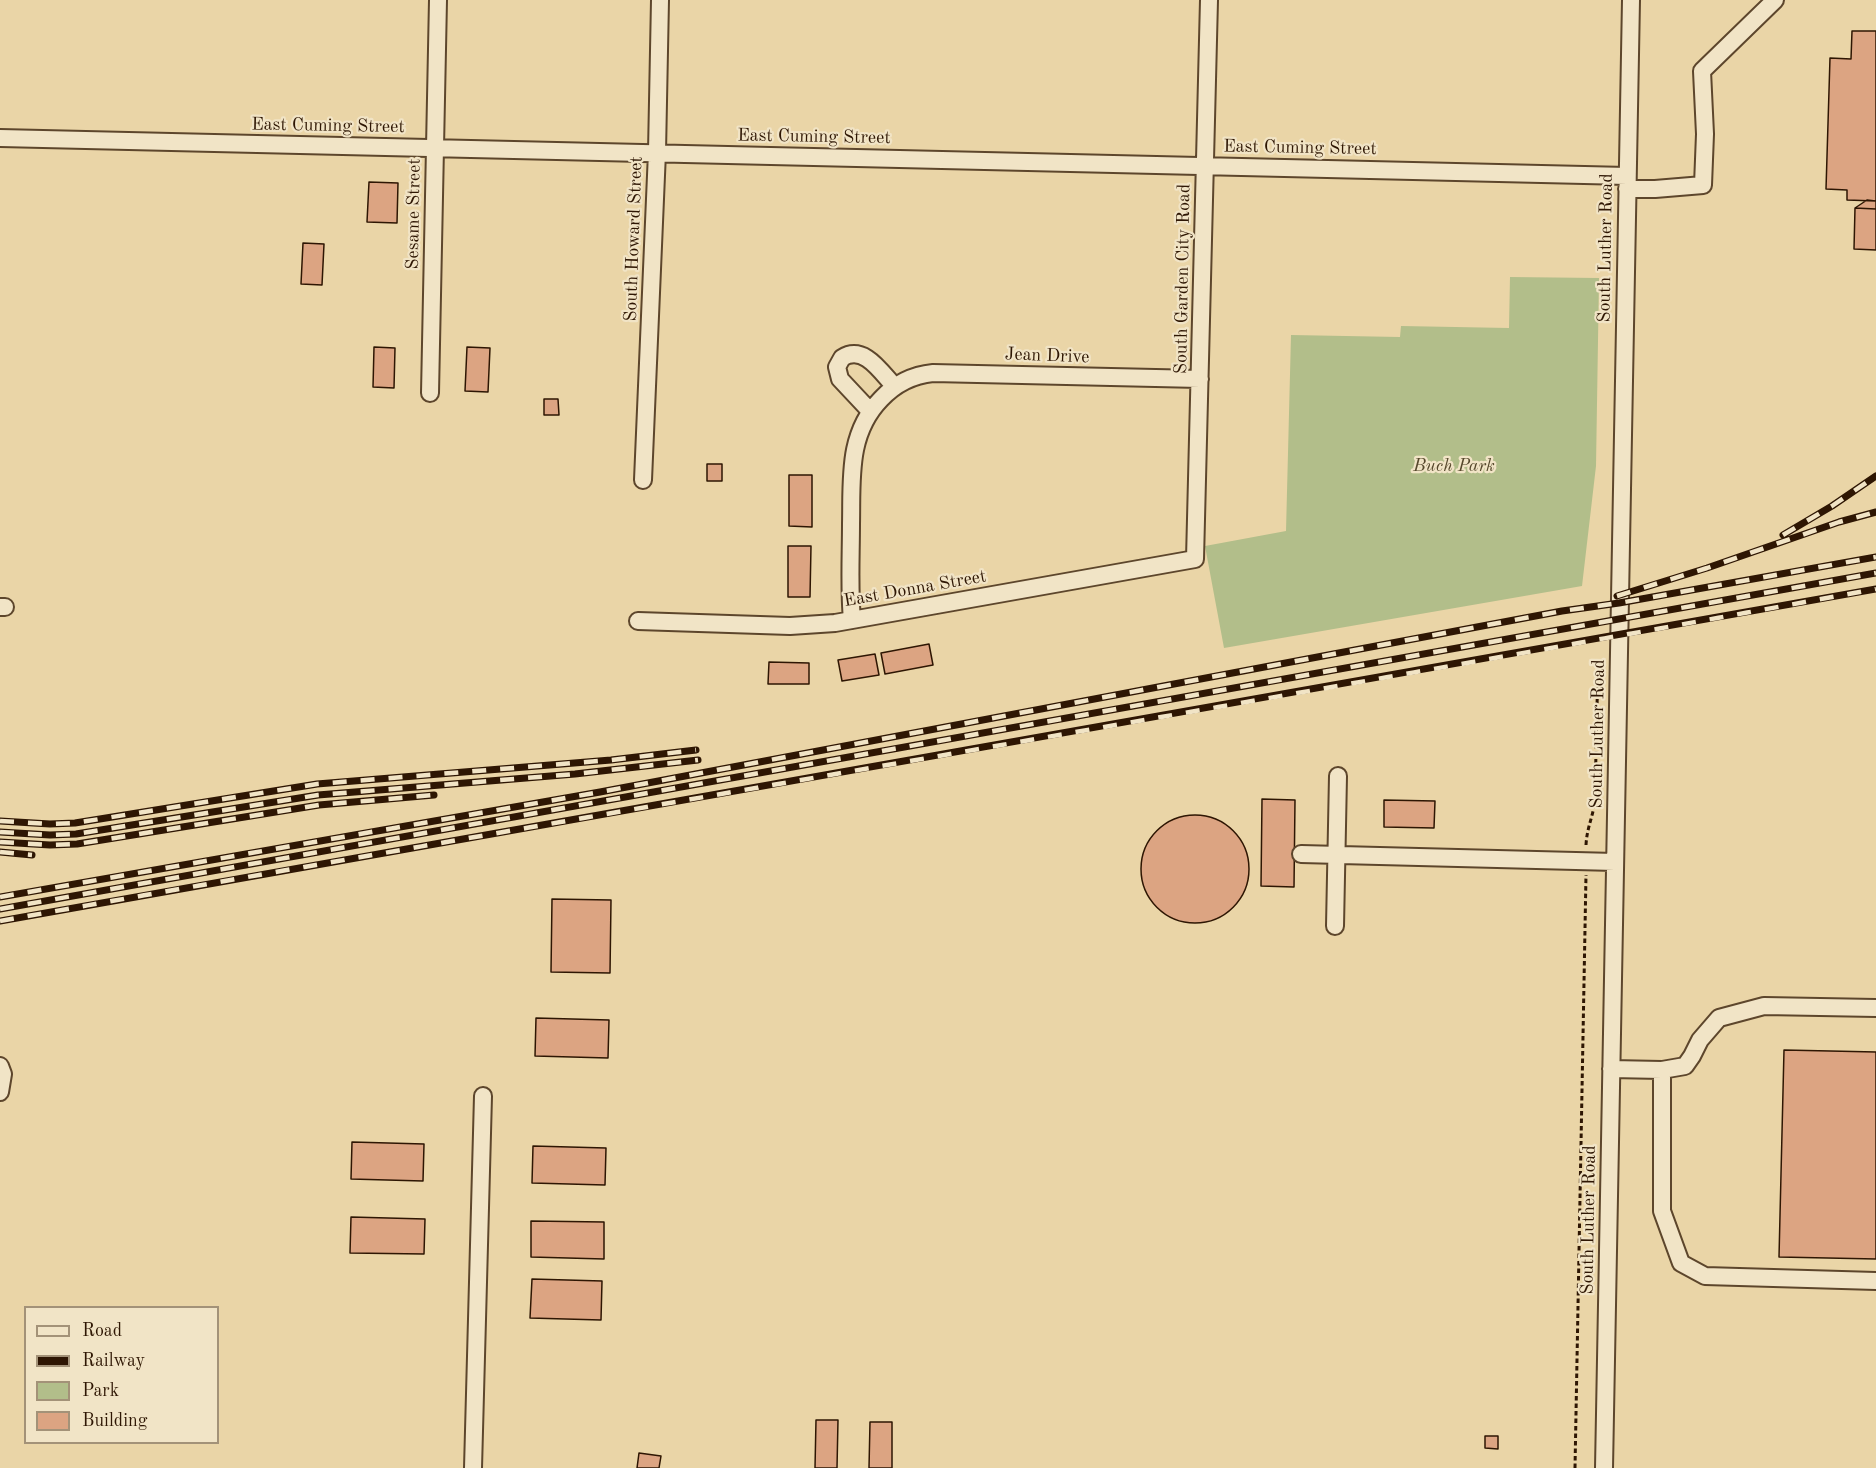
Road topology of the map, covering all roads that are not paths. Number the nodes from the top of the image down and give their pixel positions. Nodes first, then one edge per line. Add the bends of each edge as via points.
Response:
1 (438, 0) edge
2 (660, 0) edge
3 (1209, 0) edge
4 (1630, 0) edge
5 (1775, 0) edge
6 (0, 138) edge
7 (435, 148) junction
8 (657, 152) junction
9 (1205, 165) junction
10 (1627, 183) junction
11 (1200, 380) junction
12 (895, 387) junction
13 (430, 393) dead end
14 (870, 411) junction
15 (643, 480) dead end
16 (1195, 559) joint
17 (852, 620) junction
18 (638, 621) dead end
19 (1338, 776) dead end
20 (1301, 854) dead end
21 (1337, 855) junction
22 (1615, 862) junction
23 (1335, 926) dead end
24 (1876, 1008) edge
25 (0, 1066) edge
26 (1611, 1069) junction
27 (1662, 1070) junction
28 (0, 1092) edge
29 (483, 1096) dead end
30 (1876, 1281) edge
31 (473, 1468) edge
32 (1604, 1468) edge

1 - 7 street, Sesame Street
2 - 8 street, South Howard Street
3 - 9 street, South Garden City Road
4 - 10 street, South Luther Road
5 - 10 street, East Cuming Street via 1702,71 1703,185
6 - 7 street, East Cuming Street
7 - 8 street, East Cuming Street
7 - 13 street, Sesame Street
8 - 9 street, East Cuming Street
8 - 15 street, South Howard Street
9 - 10 street, East Cuming Street
9 - 11 street, South Garden City Road
10 - 22 street, South Luther Road
11 - 12 street, Jean Drive via 933,373 915,376
11 - 16 street, South Garden City Road
12 - 14 street, Jean Drive
12 - 14 street via 864,356 852,353 842,357 837,367 840,379
14 - 17 street, Jean Drive via 859,432 853,461
16 - 17 street, East Donna Street
17 - 18 street, East Donna Street via 790,626
19 - 21 street
20 - 21 street
21 - 22 street
21 - 23 street
22 - 26 street, South Luther Road
24 - 27 street via 1764,1006 1719,1018 1685,1066
25 - 28 street
26 - 27 street
26 - 32 street, South Luther Road
27 - 30 street via 1662,1211 1681,1263 1705,1276
29 - 31 street

